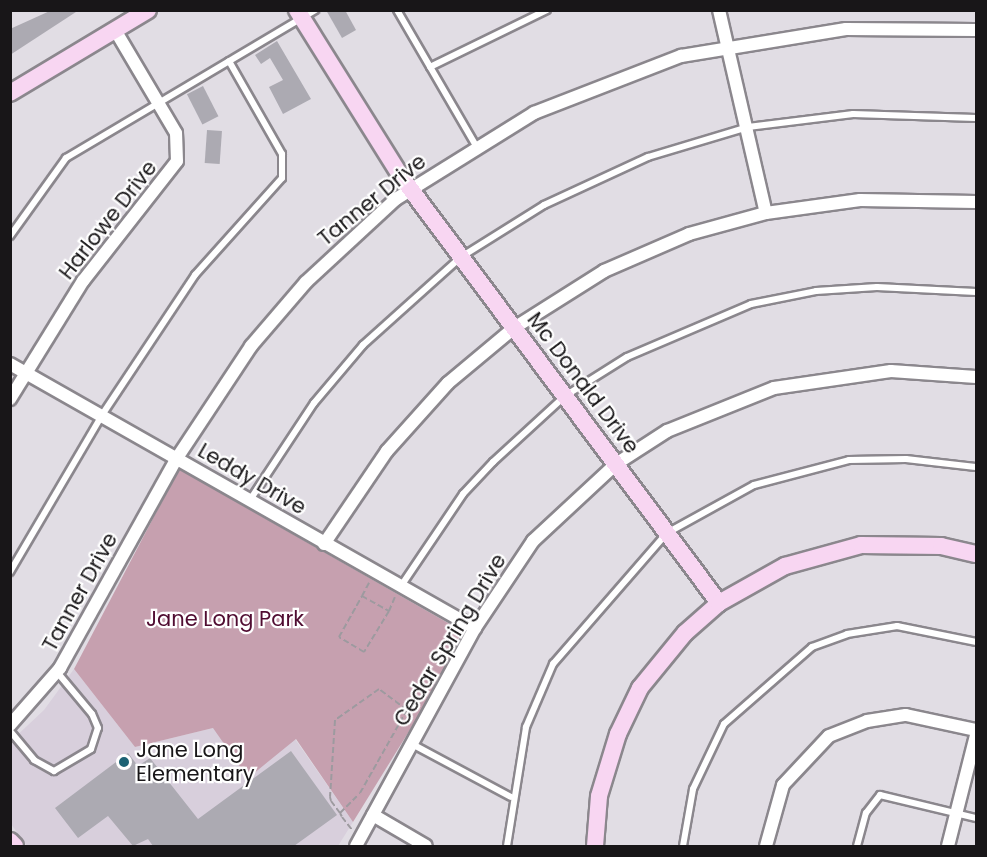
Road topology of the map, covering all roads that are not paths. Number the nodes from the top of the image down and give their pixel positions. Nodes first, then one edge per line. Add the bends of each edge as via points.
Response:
1 (148, 10) edge
2 (397, 10) edge
3 (546, 10) edge
4 (718, 10) edge
5 (305, 13) edge
6 (115, 30) junction
7 (976, 30) edge
8 (731, 45) junction
9 (229, 61) junction
10 (430, 67) junction
11 (10, 93) edge
12 (158, 103) junction
13 (976, 118) edge
14 (748, 127) junction
15 (476, 146) junction
16 (411, 189) junction
17 (976, 202) edge
18 (766, 213) junction
19 (10, 236) edge
20 (461, 257) junction
21 (976, 292) edge
22 (514, 327) junction
23 (10, 364) edge
24 (26, 372) junction
25 (976, 377) edge
26 (565, 396) junction
27 (10, 399) edge
28 (102, 415) junction
29 (177, 458) junction
30 (616, 464) junction
31 (976, 467) edge
32 (250, 500) junction
33 (667, 533) junction
34 (324, 544) junction
35 (976, 554) edge
36 (10, 572) edge
37 (400, 586) junction
38 (719, 603) junction
39 (475, 628) junction
40 (976, 642) edge
41 (57, 672) junction
42 (10, 725) edge
43 (976, 730) edge
44 (10, 731) edge
45 (976, 735) edge
46 (411, 744) junction
47 (511, 797) junction
48 (957, 813) junction
49 (373, 815) junction
50 (976, 818) edge
51 (10, 841) edge
52 (357, 843) edge
53 (15, 846) edge
54 (426, 846) edge
55 (507, 846) edge
56 (595, 846) edge
57 (683, 846) edge
58 (766, 846) edge
59 (857, 846) edge
60 (948, 846) edge

1 - 6 street
2 - 10 lane
3 - 10 lane
4 - 8 street
5 - 9 lane
5 - 16 street, Mc Donald Drive
6 - 11 street
6 - 12 street, Harlowe Drive
7 - 8 street, Tanner Drive via 846,29
8 - 14 street
8 - 15 street, Tanner Drive via 613,79
9 - 12 lane
9 - 28 lane via 282,154 282,178 195,275
10 - 15 lane
12 - 19 lane via 66,158
12 - 24 street, Harlowe Drive via 178,142 173,170 100,258
13 - 14 lane via 909,112
14 - 18 street
14 - 20 lane via 610,172 544,205
15 - 16 street, Tanner Drive
16 - 20 street, Mc Donald Drive
16 - 29 street, Tanner Drive via 360,230 283,308
17 - 18 street via 854,200
18 - 22 street via 636,256
20 - 22 street, Mc Donald Drive
20 - 32 lane via 363,345 314,403
21 - 26 lane via 877,287 751,304 675,333
22 - 26 street, Mc Donald Drive
22 - 34 street via 416,416
23 - 24 street, Leddy Drive
24 - 27 street, Harlowe Drive
24 - 28 street, Leddy Drive
25 - 30 street, Cedar Spring Drive via 891,371 774,388 678,426
26 - 30 street, Mc Donald Drive
26 - 37 lane via 463,494
28 - 29 street, Leddy Drive
28 - 36 lane
29 - 32 street, Leddy Drive
29 - 41 street, Tanner Drive
30 - 33 street, Mc Donald Drive
30 - 39 street, Cedar Spring Drive via 533,541
31 - 33 lane via 906,459 849,460 754,485
32 - 34 street, Leddy Drive
33 - 38 street, Mc Donald Drive
33 - 47 lane via 553,664 526,727
34 - 37 street, Leddy Drive
35 - 38 street via 941,546 861,545 785,566
37 - 39 street, Leddy Drive
38 - 56 street via 685,633 640,688 618,734 599,796
39 - 46 street, Cedar Spring Drive
40 - 57 lane via 897,627 847,634 812,647 724,723 693,789
41 - 42 street, Tanner Drive
41 - 44 lane via 92,714 98,728 91,749 54,771 34,760
43 - 58 street via 906,716 867,721 829,736 783,784
45 - 48 street
46 - 47 lane
46 - 49 street, Cedar Spring Drive
47 - 55 lane
48 - 50 lane
48 - 59 lane via 880,795 866,813
48 - 60 street
49 - 52 street, Cedar Spring Drive
49 - 54 street
51 - 53 street

